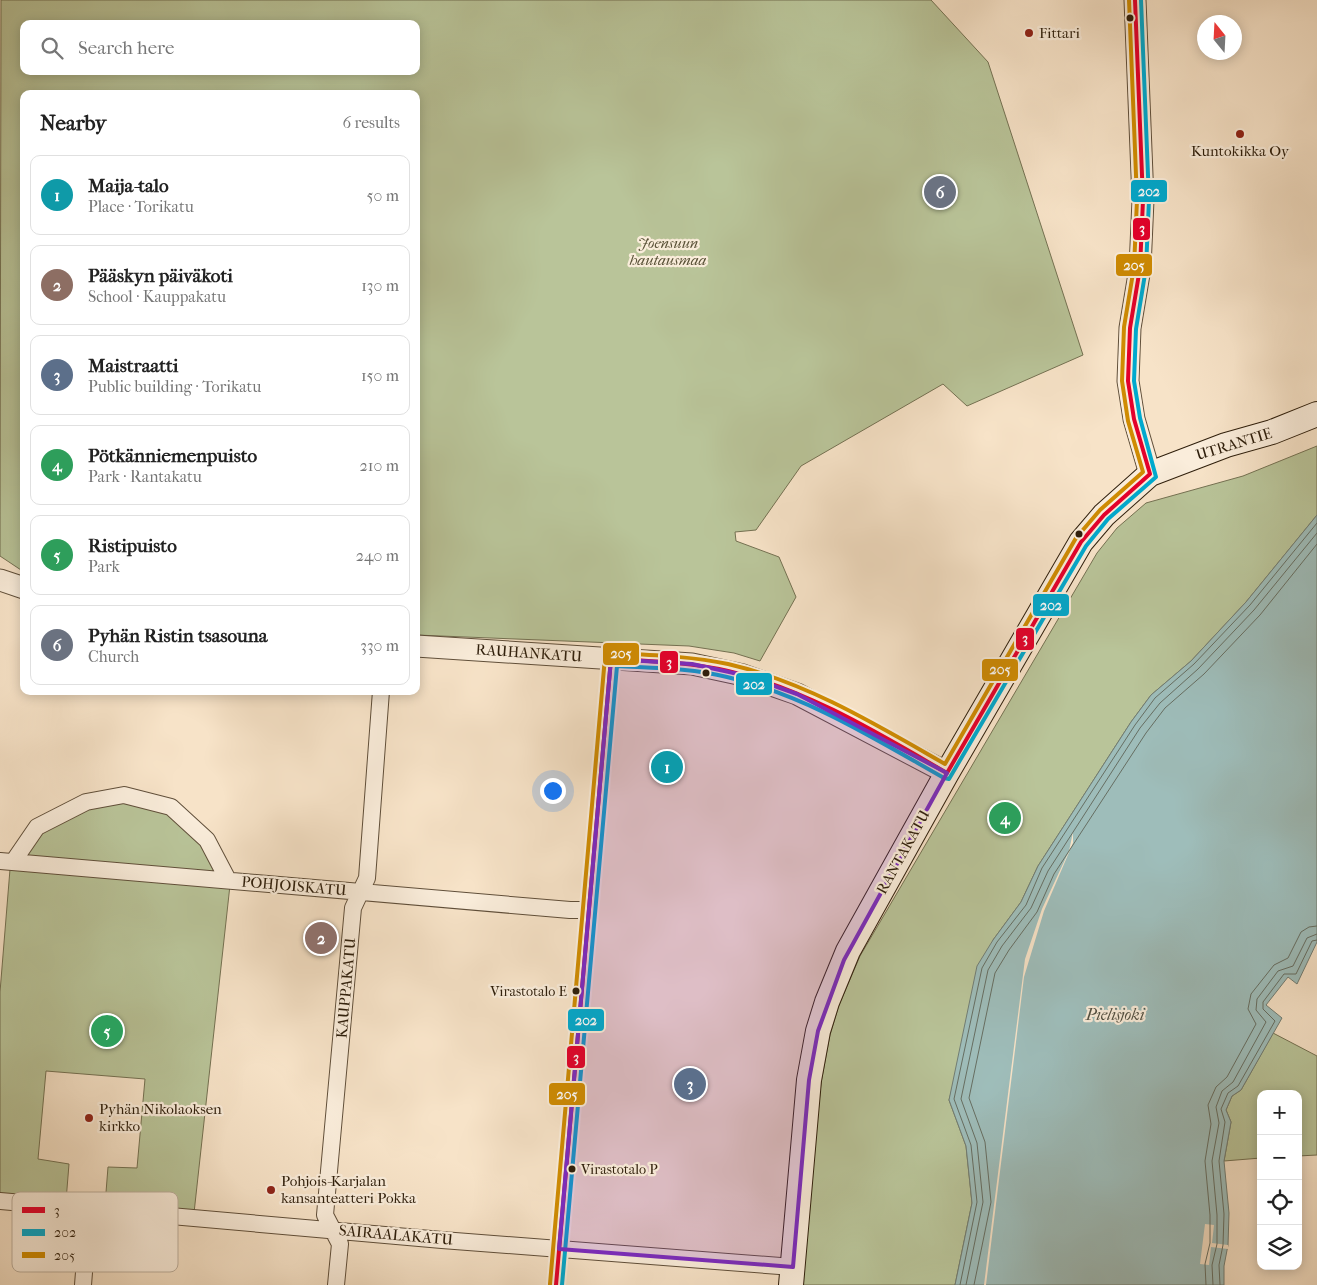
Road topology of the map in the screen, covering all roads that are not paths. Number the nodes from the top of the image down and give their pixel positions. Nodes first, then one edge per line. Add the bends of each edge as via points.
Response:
1 (1136, 0) edge
2 (1317, 414) edge
3 (1150, 474) junction
4 (420, 646) edge
5 (611, 659) junction
6 (381, 695) edge
7 (947, 773) junction
8 (6, 862) edge
9 (228, 880) junction
10 (360, 891) junction
11 (589, 910) junction
12 (178, 1216) edge
13 (332, 1229) junction
14 (559, 1249) junction
15 (84, 1272) edge
16 (792, 1276) edge
17 (83, 1285) edge
18 (336, 1285) edge
19 (556, 1285) edge

1 - 3 street via 1143,200 1140,268 1130,328 1128,381 1134,419
2 - 3 main road, UTRANTIE
3 - 7 main road, RANTAKATU via 1104,515 1081,542
4 - 5 street, RAUHANKATU
5 - 7 street, RAUHANKATU via 692,664 743,675 797,694
5 - 11 street
6 - 10 street, KAUPPAKATU via 367,878
7 - 16 main road, RANTAKATU via 848,950 826,1002 810,1080
8 - 9 street, POHJOISKATU
8 - 9 street via 37,828 86,802 124,795 171,807 206,840
9 - 10 street, POHJOISKATU
10 - 11 street, POHJOISKATU
10 - 13 street, KAUPPAKATU via 353,908 325,1215
11 - 14 street
12 - 13 street, SAIRAALAKATU
13 - 14 street, SAIRAALAKATU
13 - 18 street, KAUPPAKATU via 340,1244
14 - 16 street, SAIRAALAKATU
14 - 19 street
15 - 17 street

